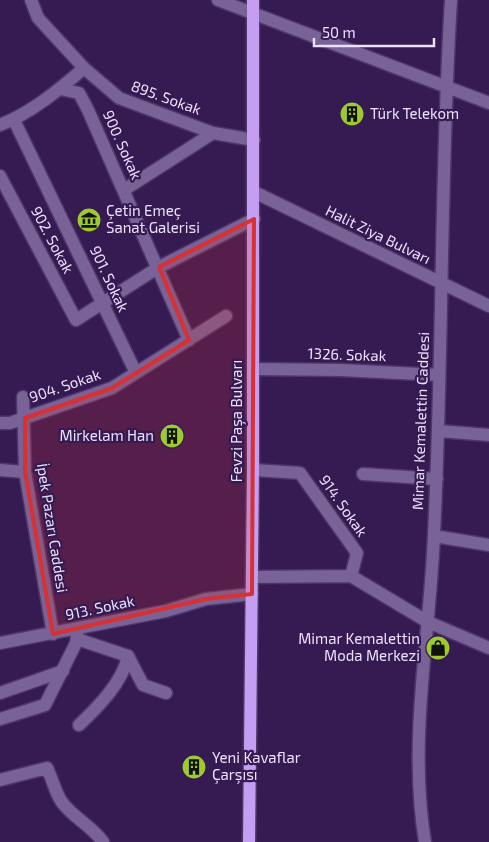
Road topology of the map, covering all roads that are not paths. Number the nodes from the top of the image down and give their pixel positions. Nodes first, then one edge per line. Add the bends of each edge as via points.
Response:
1 (31, 0) edge
2 (218, 0) edge
3 (253, 0) edge
4 (451, 0) edge
5 (253, 14) junction
6 (84, 68) junction
7 (446, 87) junction
8 (60, 89) junction
9 (489, 103) edge
10 (14, 120) junction
11 (0, 125) edge
12 (213, 133) junction
13 (254, 140) junction
14 (0, 176) edge
15 (124, 190) junction
16 (254, 192) junction
17 (254, 219) junction
18 (159, 267) junction
19 (441, 283) junction
20 (101, 303) junction
21 (489, 306) edge
22 (226, 316) dead end
23 (189, 340) junction
24 (253, 369) junction
25 (135, 371) junction
26 (440, 375) junction
27 (23, 396) dead end
28 (25, 418) junction
29 (0, 423) edge
30 (439, 431) junction
31 (489, 434) edge
32 (0, 470) edge
33 (253, 470) junction
34 (25, 472) junction
35 (363, 474) dead end
36 (436, 479) junction
37 (434, 536) junction
38 (489, 545) edge
39 (351, 576) junction
40 (252, 577) junction
41 (252, 594) junction
42 (428, 622) junction
43 (53, 634) junction
44 (78, 634) junction
45 (0, 643) edge
46 (489, 648) edge
47 (128, 656) junction
48 (62, 671) junction
49 (0, 693) edge
50 (166, 693) dead end
51 (0, 719) edge
52 (79, 725) dead end
53 (0, 780) edge
54 (103, 842) edge
55 (249, 842) edge
56 (425, 842) edge

1 - 6 street, 895. Sokak via 38,18
2 - 5 street
3 - 5 main road, Fevzi Paşa Bulvarı
4 - 7 street, Mimar Kemalettin Caddesi
5 - 7 street
5 - 13 main road, Fevzi Paşa Bulvarı
6 - 8 street
6 - 12 street, 895. Sokak via 119,98
7 - 9 street
7 - 19 street, Mimar Kemalettin Caddesi
8 - 10 street
8 - 15 street, 900. Sokak via 79,93
10 - 11 street
10 - 20 street, 901. Sokak
12 - 13 street, 895. Sokak
12 - 15 street
13 - 16 main road, Fevzi Paşa Bulvarı
14 - 20 street, 902. Sokak via 76,320
15 - 18 street, 900. Sokak
16 - 17 main road, Fevzi Paşa Bulvarı
16 - 19 street, Halit Ziya Bulvarı
17 - 18 street
17 - 24 main road, Fevzi Paşa Bulvarı
18 - 20 street
18 - 23 street, 900. Sokak
19 - 21 street, Halit Ziya Bulvarı
19 - 26 street, Mimar Kemalettin Caddesi
20 - 25 street, 901. Sokak
22 - 23 street, 904. Sokak
23 - 25 street, 904. Sokak
24 - 26 street, 1326. Sokak
24 - 33 main road, Fevzi Paşa Bulvarı
25 - 28 street, 904. Sokak via 112,388
26 - 30 street, Mimar Kemalettin Caddesi
27 - 28 street, İpek Pazarı Caddesi
28 - 29 street, 904. Sokak
28 - 34 street, İpek Pazarı Caddesi
30 - 31 street
30 - 36 street, Mimar Kemalettin Caddesi
32 - 34 street
33 - 39 street, 914. Sokak via 300,472 356,553
33 - 40 main road, Fevzi Paşa Bulvarı
34 - 43 street, İpek Pazarı Caddesi
35 - 36 street
36 - 37 street, Mimar Kemalettin Caddesi
37 - 38 street
37 - 42 street, Mimar Kemalettin Caddesi
39 - 40 street
39 - 42 street
40 - 41 main road, Fevzi Paşa Bulvarı
41 - 44 street, 913. Sokak via 206,598
41 - 55 main road, Fevzi Paşa Bulvarı
42 - 46 street
42 - 56 street, Mimar Kemalettin Caddesi via 418,726
43 - 44 street, 913. Sokak
43 - 45 street, 913. Sokak
44 - 47 street
44 - 48 street
47 - 50 street via 143,685
47 - 52 street via 126,668 96,709
48 - 49 street
48 - 51 street via 45,705
53 - 54 street via 47,768 62,801

